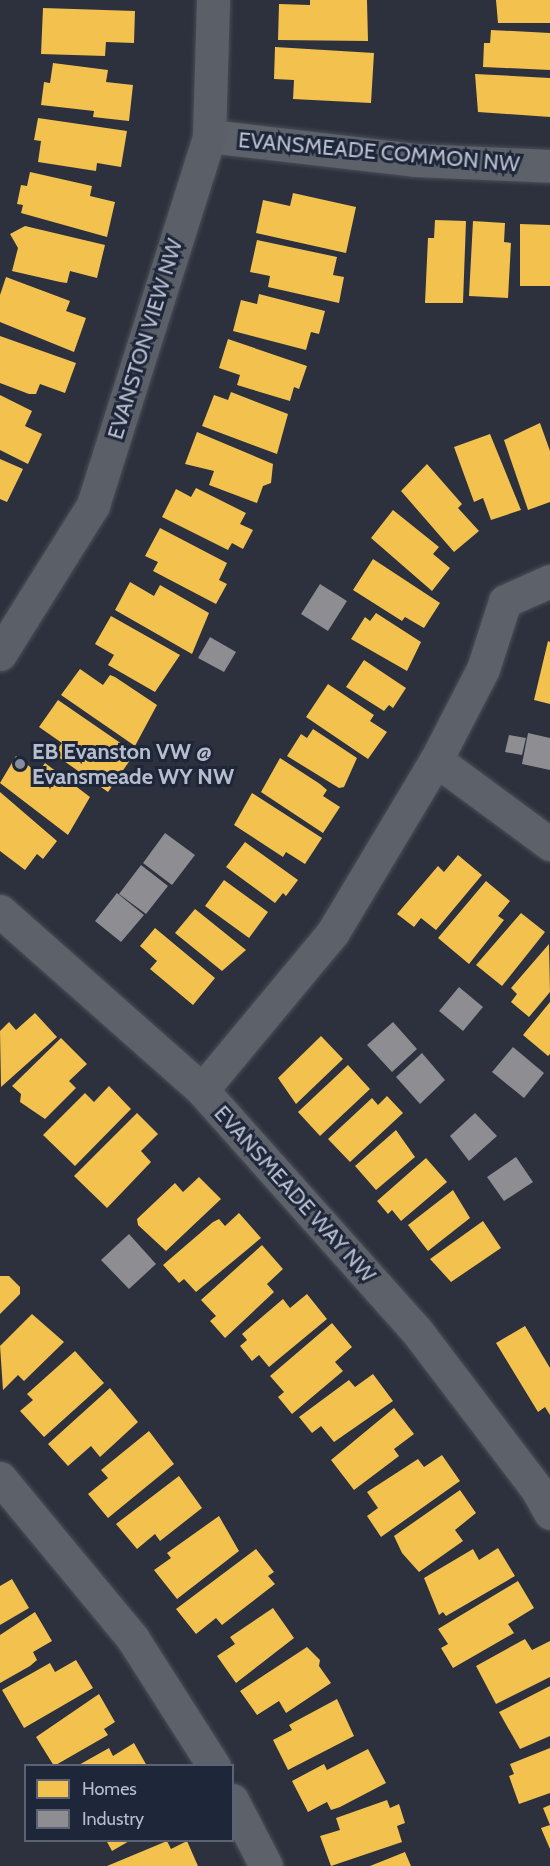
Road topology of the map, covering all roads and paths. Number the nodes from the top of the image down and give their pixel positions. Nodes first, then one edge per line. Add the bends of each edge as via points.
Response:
1 (213, 0) edge
2 (209, 136) junction
3 (550, 166) edge
4 (550, 581) edge
5 (0, 654) edge
6 (436, 760) junction
7 (550, 844) edge
8 (0, 911) edge
9 (202, 1090) junction
10 (0, 1478) edge
11 (546, 1497) edge
12 (213, 1764) edge
13 (234, 1804) edge
14 (266, 1866) edge

1 - 2 street, EVANSTON VIEW NW
2 - 3 street, EVANSMEADE COMMON NW via 415,160
2 - 5 street, EVANSTON VIEW NW via 93,505
4 - 6 street via 505,601 483,669
6 - 7 street
6 - 9 street via 333,932
8 - 9 street, EVANSMEADE WAY NW
9 - 11 street, EVANSMEADE WAY NW via 416,1330
10 - 12 street via 133,1639
13 - 14 street

